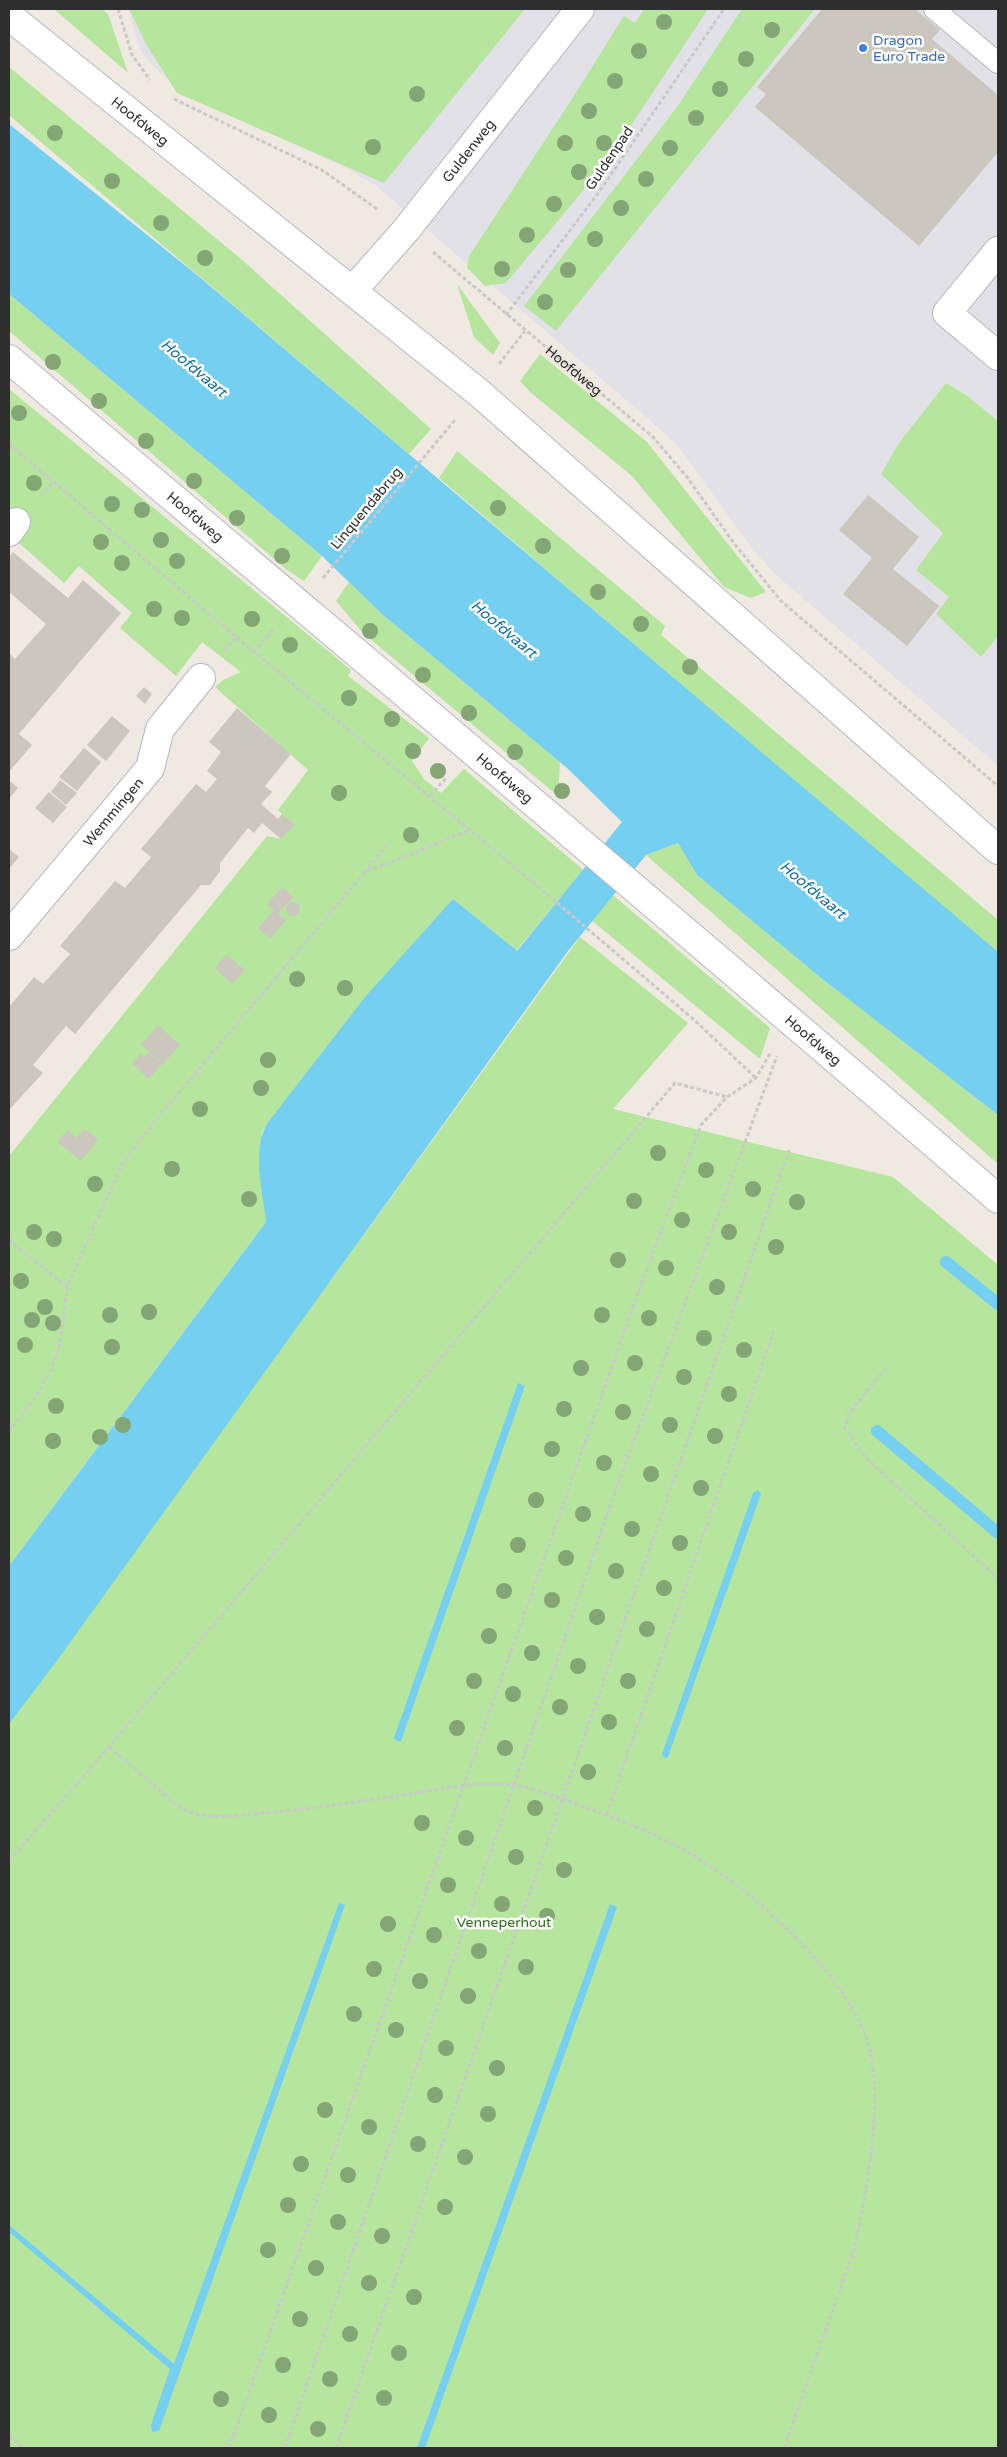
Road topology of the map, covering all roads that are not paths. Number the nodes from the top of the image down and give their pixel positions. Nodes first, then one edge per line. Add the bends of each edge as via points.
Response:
1 (580, 9) edge
2 (934, 9) edge
3 (9, 16) edge
4 (998, 63) edge
5 (998, 251) edge
6 (353, 290) junction
7 (998, 356) edge
8 (9, 359) edge
9 (201, 678) dead end
10 (998, 850) edge
11 (9, 936) edge
12 (998, 1199) edge

1 - 6 street, Guldenweg via 406,230
2 - 4 lane
3 - 6 street, Hoofdweg
5 - 7 street via 947,313
6 - 10 street, Hoofdweg via 478,392
8 - 12 street, Hoofdweg via 576,836
9 - 11 street, Wemmingen via 160,729 150,768

